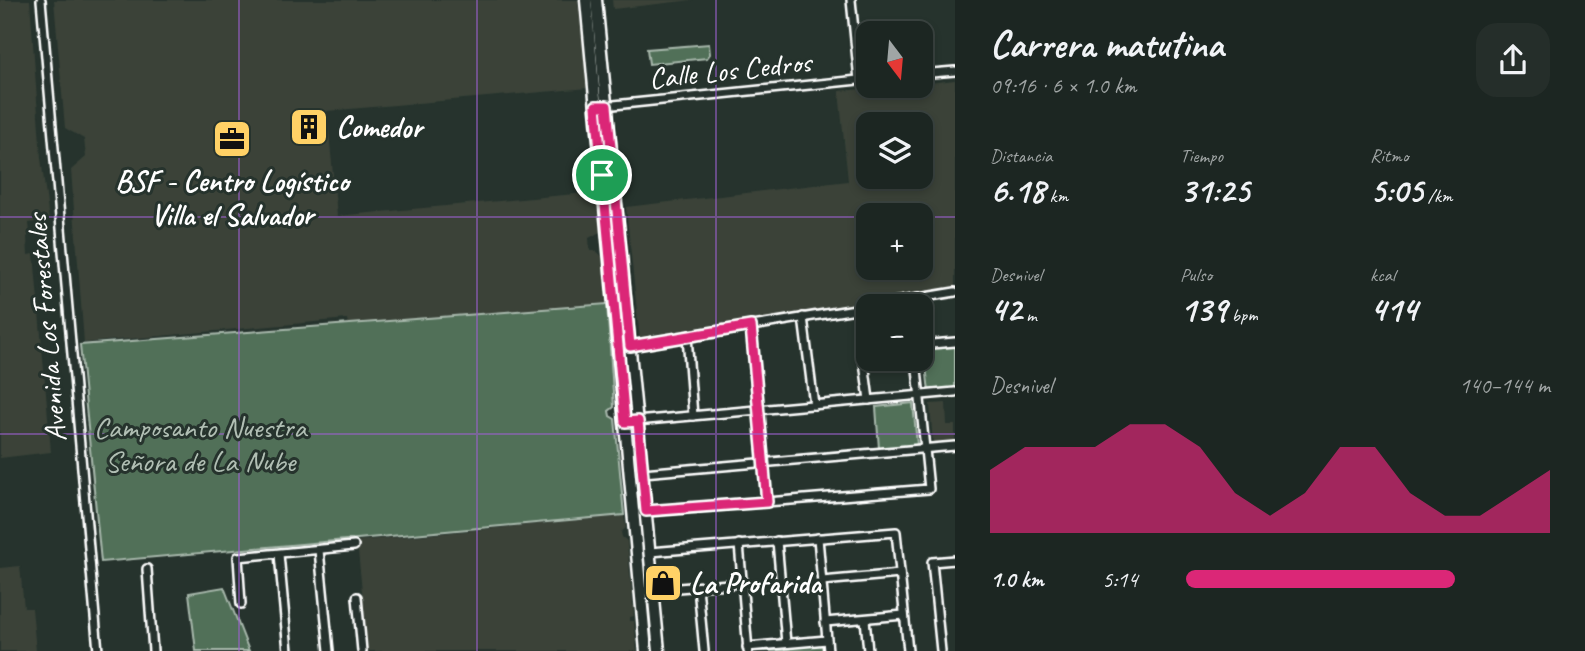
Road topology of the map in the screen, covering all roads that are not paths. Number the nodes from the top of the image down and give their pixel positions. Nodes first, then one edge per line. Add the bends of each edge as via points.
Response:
1 (41, 0) edge
2 (586, 0) edge
3 (596, 0) edge
4 (851, 0) edge
5 (856, 50) edge
6 (955, 71) edge
7 (933, 73) edge
8 (856, 80) edge
9 (601, 106) junction
10 (955, 292) edge
11 (933, 298) edge
12 (856, 309) edge
13 (803, 317) junction
14 (751, 326) junction
15 (687, 337) junction
16 (955, 342) edge
17 (933, 344) edge
18 (630, 346) junction
19 (618, 348) junction
20 (865, 371) edge
21 (917, 371) edge
22 (955, 392) edge
23 (920, 395) junction
24 (869, 400) junction
25 (814, 405) junction
26 (759, 410) junction
27 (693, 416) junction
28 (638, 421) junction
29 (625, 422) junction
30 (955, 446) edge
31 (925, 449) junction
32 (764, 461) junction
33 (643, 472) junction
34 (767, 502) junction
35 (646, 511) junction
36 (633, 512) junction
37 (818, 538) junction
38 (777, 541) junction
39 (739, 544) junction
40 (354, 547) dead end
41 (319, 550) junction
42 (650, 552) junction
43 (279, 554) junction
44 (955, 560) edge
45 (147, 569) dead end
46 (900, 574) junction
47 (822, 581) junction
48 (742, 583) junction
49 (698, 587) junction
50 (653, 590) junction
51 (640, 591) junction
52 (357, 597) dead end
53 (241, 604) dead end
54 (904, 615) junction
55 (865, 619) junction
56 (825, 622) junction
57 (827, 640) junction
58 (786, 643) junction
59 (748, 649) edge
60 (98, 651) edge
61 (153, 651) edge
62 (288, 651) edge
63 (329, 651) edge
64 (362, 651) edge
65 (646, 651) edge
66 (659, 651) edge
67 (704, 651) edge
68 (828, 651) edge
69 (867, 651) edge
70 (908, 651) edge
71 (941, 651) edge

1 - 60 street, Avenida Los Forestales
2 - 9 street
3 - 9 street
4 - 5 street
6 - 7 street
8 - 9 street, Calle Los Cedros
9 - 18 street
9 - 19 street
10 - 11 street
12 - 13 street
13 - 14 street
13 - 25 street
14 - 15 street
14 - 26 street
15 - 18 street
15 - 27 street
16 - 17 street
18 - 19 street
18 - 28 street
19 - 29 street
20 - 24 street
21 - 23 street
22 - 23 street
23 - 24 street
23 - 31 street
24 - 25 street
25 - 26 street
26 - 27 street
26 - 32 street
27 - 28 street
28 - 29 street
28 - 33 street
29 - 36 street
30 - 31 street
31 - 32 street
31 - 34 street via 929,489
32 - 33 street
32 - 34 street
33 - 35 street
34 - 35 street
35 - 36 street
35 - 42 street
36 - 51 street
37 - 38 street
37 - 46 street via 896,532
37 - 47 street
38 - 39 street
38 - 58 street
39 - 42 street
39 - 48 street
40 - 41 street
41 - 43 street
41 - 63 street
42 - 50 street
43 - 53 street via 237,557
43 - 62 street
44 - 71 street via 932,562
45 - 61 street
46 - 47 street
46 - 54 street
47 - 56 street
48 - 49 street
48 - 59 street
49 - 50 street
49 - 67 street
50 - 51 street
50 - 66 street
51 - 65 street
52 - 64 street
54 - 55 street
54 - 70 street
55 - 56 street
55 - 69 street
56 - 57 street
57 - 58 street
57 - 68 street
58 - 59 street

